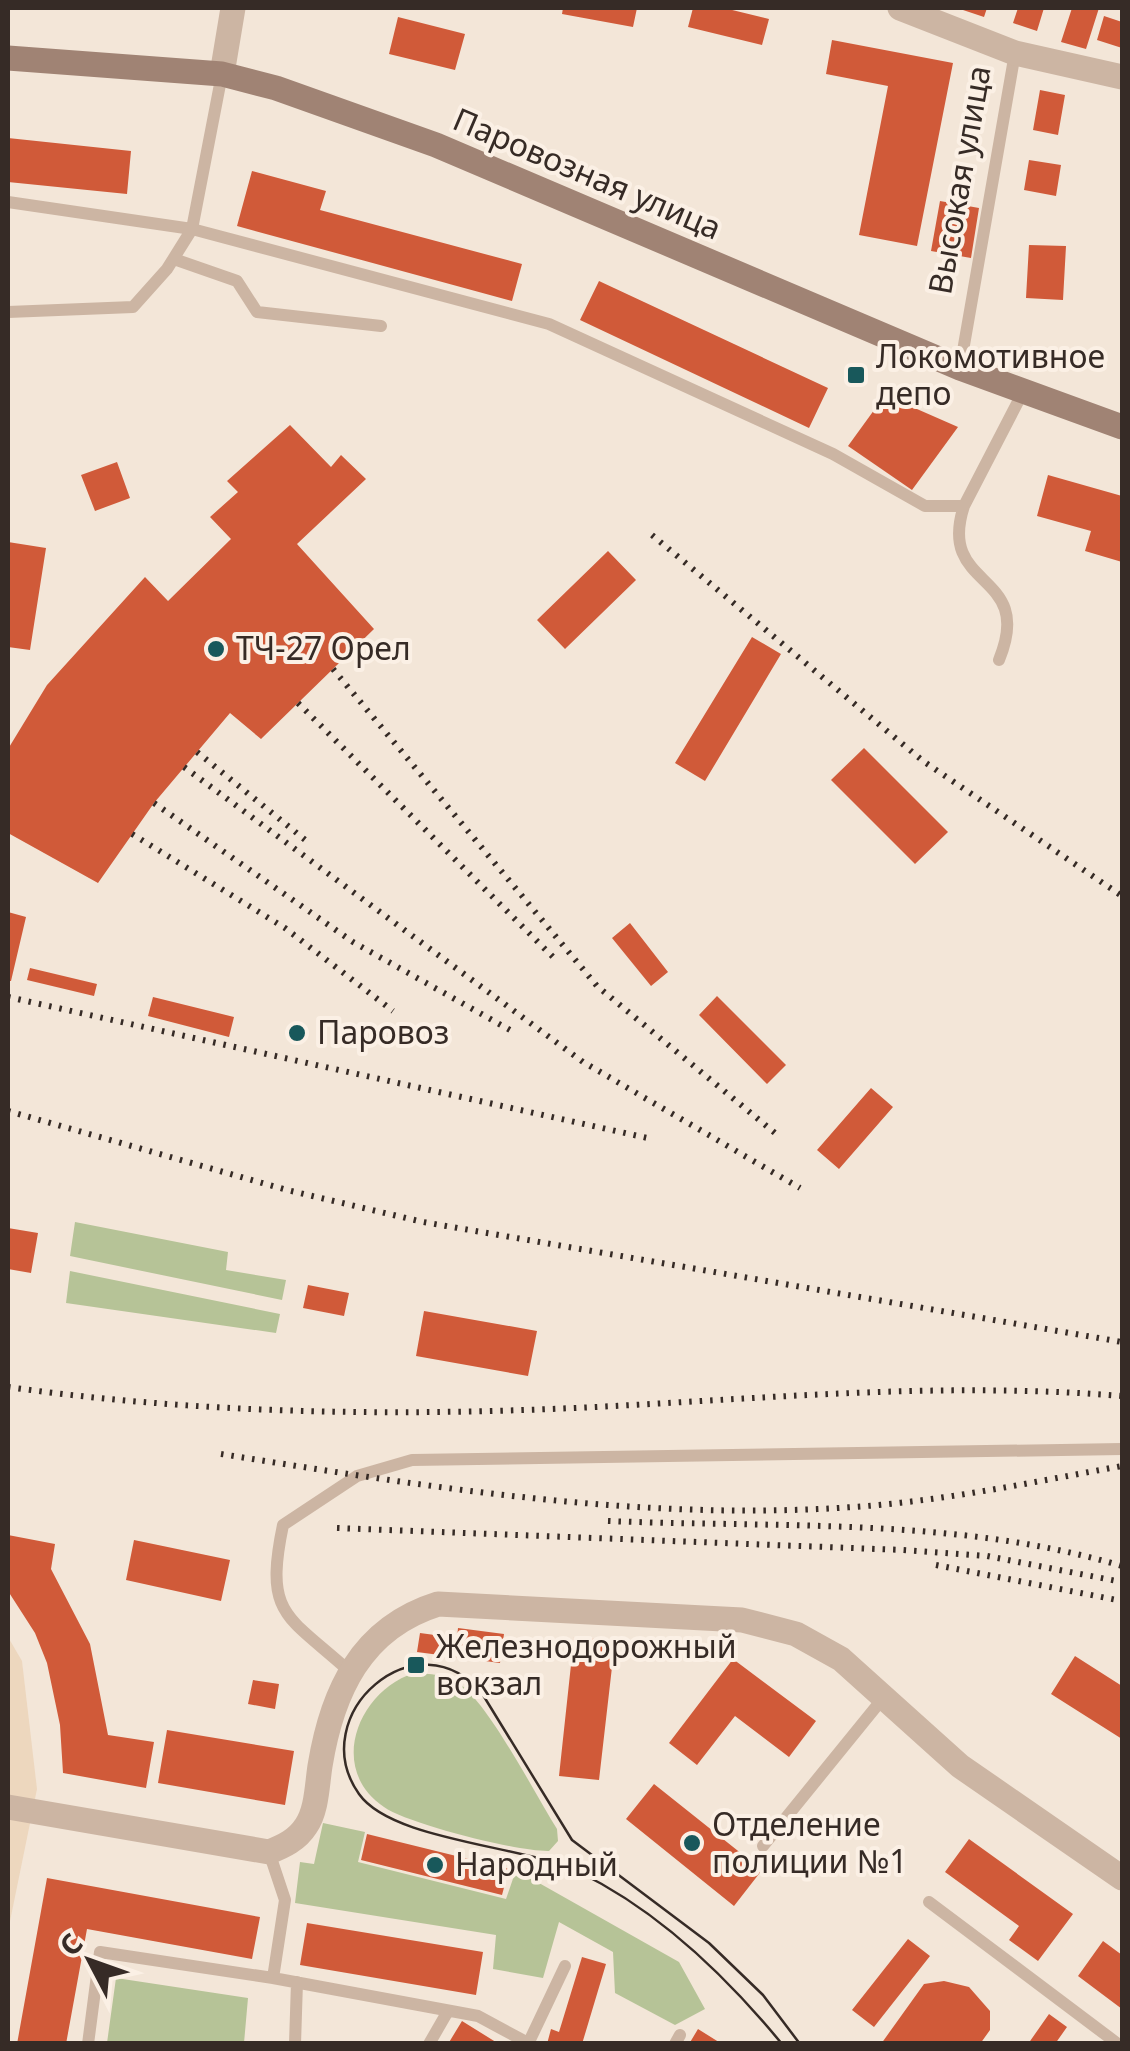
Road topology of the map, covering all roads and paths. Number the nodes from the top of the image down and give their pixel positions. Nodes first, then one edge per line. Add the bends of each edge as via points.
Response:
1 (232, 8) edge
2 (900, 8) edge
3 (1015, 53) junction
4 (8, 58) edge
5 (222, 74) junction
6 (1122, 77) edge
7 (8, 202) edge
8 (192, 229) junction
9 (174, 259) junction
10 (8, 312) edge
11 (381, 326) dead end
12 (960, 368) junction
13 (1022, 392) junction
14 (1122, 427) edge
15 (964, 506) junction
16 (999, 660) dead end
17 (1122, 1449) edge
18 (349, 1672) junction
19 (884, 1697) junction
20 (8, 1808) edge
21 (763, 1846) dead end
22 (270, 1852) junction
23 (1122, 1878) edge
24 (928, 1902) dead end
25 (565, 1966) dead end
26 (273, 1978) junction
27 (298, 1982) junction
28 (448, 2011) junction
29 (528, 2043) edge
30 (88, 2044) edge
31 (295, 2044) edge
32 (429, 2044) edge
33 (1118, 2044) edge

1 - 5 street
2 - 3 street
3 - 6 street, Высокая улица
3 - 12 lane, Высокая улица
4 - 5 main road, Паровозная улица
5 - 8 lane
5 - 12 main road, Паровозная улица via 436,145
7 - 8 lane
8 - 9 lane
8 - 15 lane via 550,324 833,454 925,506
9 - 10 lane via 133,307
9 - 11 lane via 237,281 257,312
12 - 13 main road, Паровозная улица
13 - 14 main road, Паровозная улица
13 - 15 lane
15 - 16 lane via 955,534 962,557 1009,615
17 - 18 lane via 394,1465 357,1476 284,1526 276,1560 275,1592 292,1621
18 - 19 street via 392,1625 438,1604 770,1625 820,1645
18 - 22 street via 327,1722 312,1814 296,1839
19 - 21 lane
19 - 23 street via 960,1766
20 - 22 street
22 - 26 lane via 285,1900
24 - 33 lane
25 - 29 lane
26 - 27 lane
26 - 30 lane via 100,1952
27 - 28 lane
27 - 31 lane
28 - 29 lane via 478,2016
28 - 32 lane

